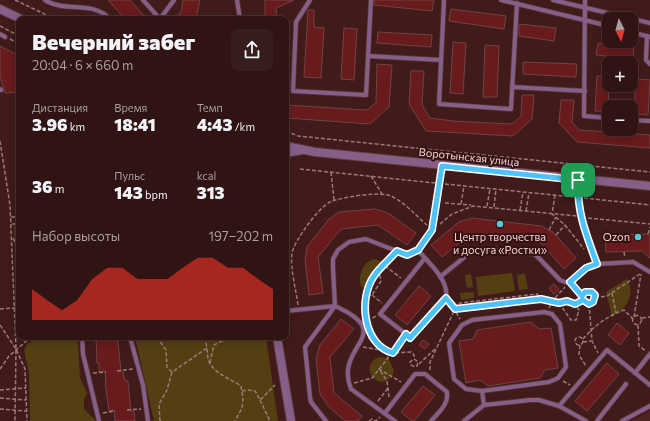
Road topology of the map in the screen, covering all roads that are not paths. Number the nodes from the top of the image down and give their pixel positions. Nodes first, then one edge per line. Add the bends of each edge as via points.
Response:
1 (45, 0) edge
2 (143, 0) edge
3 (174, 0) edge
4 (237, 0) edge
5 (310, 0) edge
6 (371, 0) edge
7 (444, 0) edge
8 (501, 0) edge
9 (554, 0) edge
10 (584, 0) edge
11 (517, 3) junction
12 (584, 7) junction
13 (0, 9) edge
14 (106, 16) edge
15 (157, 16) edge
16 (162, 16) edge
17 (240, 16) edge
18 (16, 17) edge
19 (583, 19) junction
20 (650, 23) edge
21 (602, 24) edge
22 (0, 34) edge
23 (638, 34) edge
24 (5, 37) road end
25 (649, 37) edge
26 (368, 56) junction
27 (441, 60) junction
28 (650, 64) edge
29 (512, 87) junction
30 (585, 91) junction
31 (602, 117) edge
32 (638, 120) edge
33 (650, 121) edge
34 (289, 147) edge
35 (302, 150) junction
36 (289, 152) edge
37 (442, 166) junction
38 (578, 180) junction
39 (650, 186) edge
40 (418, 250) junction
41 (425, 258) junction
42 (597, 264) junction
43 (650, 272) edge
44 (440, 277) junction
45 (335, 306) junction
46 (289, 311) edge
47 (82, 340) edge
48 (131, 340) edge
49 (278, 340) edge
50 (650, 354) edge
51 (635, 373) junction
52 (626, 384) dead end
53 (650, 385) edge
54 (482, 392) junction
55 (484, 405) junction
56 (559, 406) junction
57 (650, 406) edge
58 (384, 413) junction
59 (99, 421) edge
60 (148, 421) edge
61 (291, 421) edge
62 (326, 421) edge
63 (395, 421) edge
64 (431, 421) edge
65 (464, 421) edge
66 (586, 421) edge
67 (597, 421) edge
68 (622, 421) edge

1 - 14 lane via 57,5 97,9
2 - 15 lane
3 - 16 lane
4 - 17 lane
5 - 26 lane via 296,22 293,91 366,95
6 - 26 lane
7 - 27 lane
8 - 11 lane
9 - 12 lane
10 - 12 lane
11 - 19 lane
11 - 29 lane
12 - 19 lane
12 - 20 lane
13 - 18 street
19 - 21 lane
19 - 30 lane
22 - 24 lane
23 - 25 lane
25 - 28 lane via 646,60
26 - 27 lane
27 - 29 lane via 439,104 511,109
29 - 30 lane
30 - 31 lane via 584,116
32 - 33 lane
34 - 35 street, Воротынская улица
35 - 36 street
35 - 37 street, Воротынская улица
37 - 38 street, Воротынская улица
37 - 40 lane via 432,230
38 - 39 street, Воротынская улица
38 - 42 lane via 580,217
40 - 41 lane
40 - 45 lane via 407,255 366,238 349,242 338,250 333,259
41 - 44 lane
41 - 44 lane via 380,314 410,338 446,298 446,286
42 - 43 lane via 632,262
42 - 44 lane via 586,268 570,282 565,282 535,254 481,249 472,251
45 - 46 lane
45 - 58 lane via 347,312 365,329 363,339 349,360 347,372 351,389
45 - 62 lane via 305,347 311,402
47 - 59 lane via 83,354
48 - 60 lane
49 - 61 street
50 - 51 lane
51 - 53 lane
51 - 56 lane via 607,350
52 - 67 lane
54 - 54 lane via 466,389 454,379 449,343 462,324 472,320 547,312 557,318 566,367 558,378 549,382
54 - 55 lane
55 - 56 lane via 539,400
55 - 65 lane
56 - 66 lane
57 - 68 lane
58 - 63 lane
58 - 64 lane via 415,374 425,374 447,392 448,397

